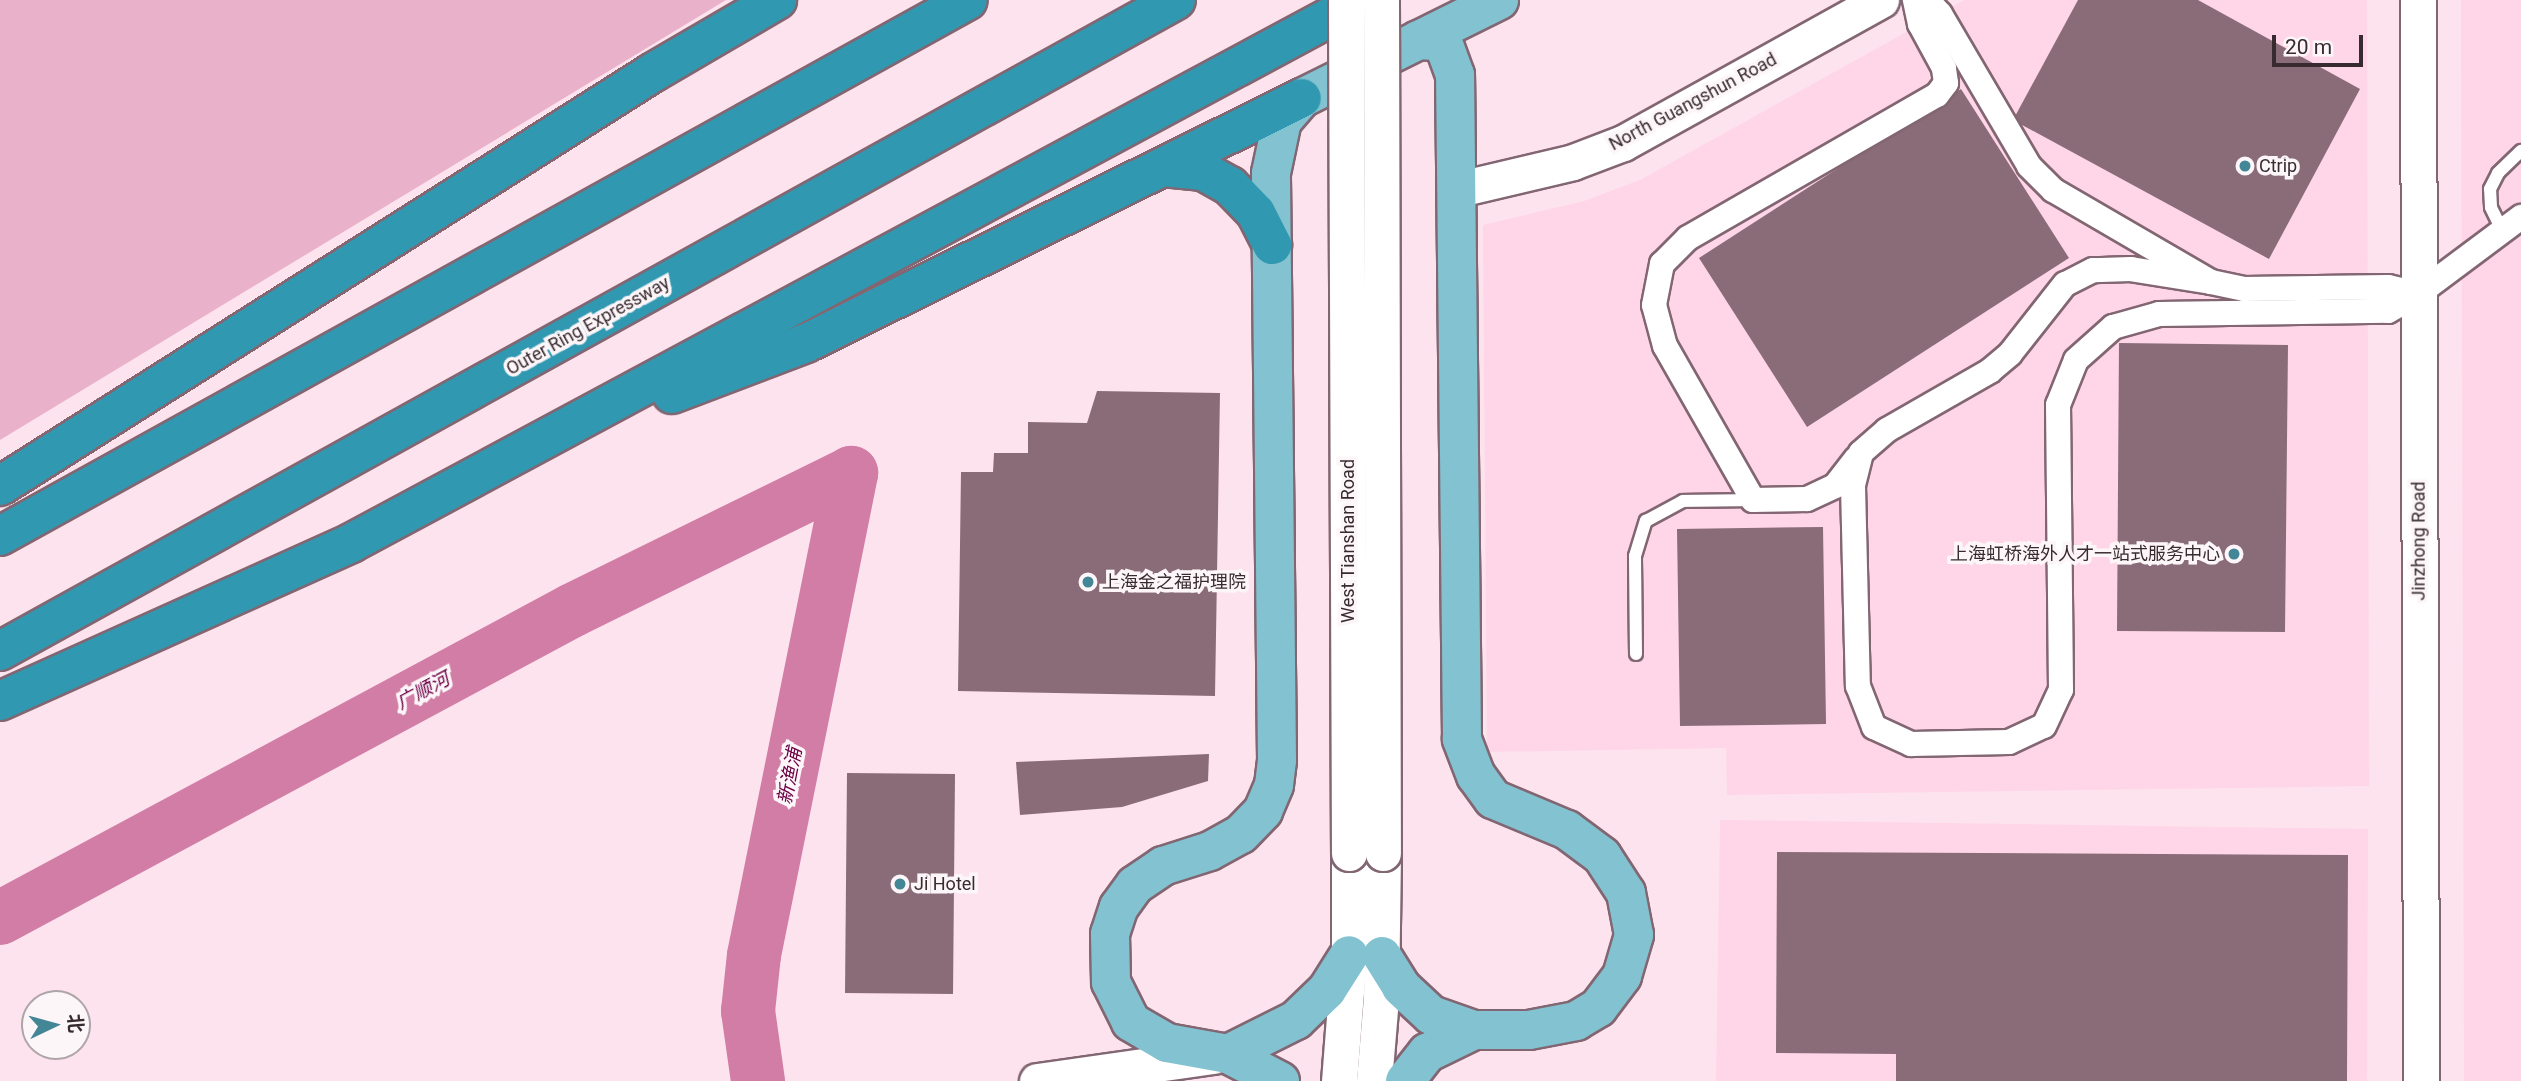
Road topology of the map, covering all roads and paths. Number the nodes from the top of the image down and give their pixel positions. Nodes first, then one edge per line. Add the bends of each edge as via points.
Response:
1 (777, 0) edge
2 (968, 0) edge
3 (1176, 0) edge
4 (1346, 0) edge
5 (1362, 0) edge
6 (1381, 0) edge
7 (1881, 0) edge
8 (1915, 0) edge
9 (1927, 0) edge
10 (2417, 0) edge
11 (1496, 1) edge
12 (1418, 40) junction
13 (1455, 75) junction
14 (1301, 98) junction
15 (2521, 151) edge
16 (1163, 167) junction
17 (1455, 190) junction
18 (2511, 224) edge
19 (1272, 245) junction
20 (2211, 282) junction
21 (2418, 294) junction
22 (567, 429) junction
23 (1861, 453) junction
24 (0, 486) edge
25 (1754, 500) junction
26 (0, 536) edge
27 (0, 651) edge
28 (1636, 654) dead end
29 (0, 701) edge
30 (1366, 853) junction
31 (1365, 956) junction
32 (1474, 1030) junction
33 (1228, 1054) junction
34 (1037, 1081) edge
35 (1280, 1081) edge
36 (1339, 1081) edge
37 (1374, 1081) edge
38 (1405, 1081) edge
39 (2421, 1081) edge

1 - 24 highway via 652,73
2 - 26 highway
3 - 27 highway, Outer Ring Expressway
4 - 30 main road, West Tianshan Road, bridge
5 - 22 highway
6 - 30 main road, West Tianshan Road, bridge
7 - 17 main road, North Guangshun Road via 1623,143 1573,162
8 - 25 street via 1920,24 1944,68 1946,83 1937,96 1688,238 1662,264 1654,304 1665,346
9 - 20 street via 1940,13 2029,166 2045,182
10 - 21 main road, Jinzhong Road
11 - 12 main road
11 - 13 main road via 1478,18 1464,43
12 - 13 main road via 1436,41 1445,48
12 - 14 main road
13 - 17 main road
14 - 16 highway
14 - 19 main road via 1276,137
15 - 18 lane via 2498,173 2490,189 2491,207
16 - 19 highway via 1195,169 1224,181 1251,206
16 - 22 highway via 806,343
17 - 32 main road via 1462,739 1476,776 1493,799 1567,830 1602,856 1626,893 1634,922 1632,948 1622,976 1592,1013 1545,1029
18 - 21 street
19 - 33 main road via 1274,785 1263,811 1241,834 1210,851 1163,866 1135,885 1114,920 1108,950 1113,989 1131,1022 1167,1043
20 - 21 street via 2244,289 2388,287
20 - 23 street via 2131,268 2093,270 2065,284 2010,354 1990,371 1886,430
21 - 23 street via 2388,311 2159,314 2113,327 2076,360 2058,405 2061,690 2044,726 2009,742 1911,744 1874,727 1858,686 1853,486
21 - 39 main road, Jinzhong Road
22 - 29 highway via 351,542
23 - 25 street via 1835,486 1807,499
25 - 28 lane via 1683,501 1646,522 1635,556
30 - 31 main road, West Tianshan Road
31 - 32 main road via 1420,1007
31 - 33 main road via 1296,1020
31 - 36 main road, West Tianshan Road
31 - 37 main road, West Tianshan Road
32 - 38 main road via 1427,1053
33 - 34 main road
33 - 35 main road

